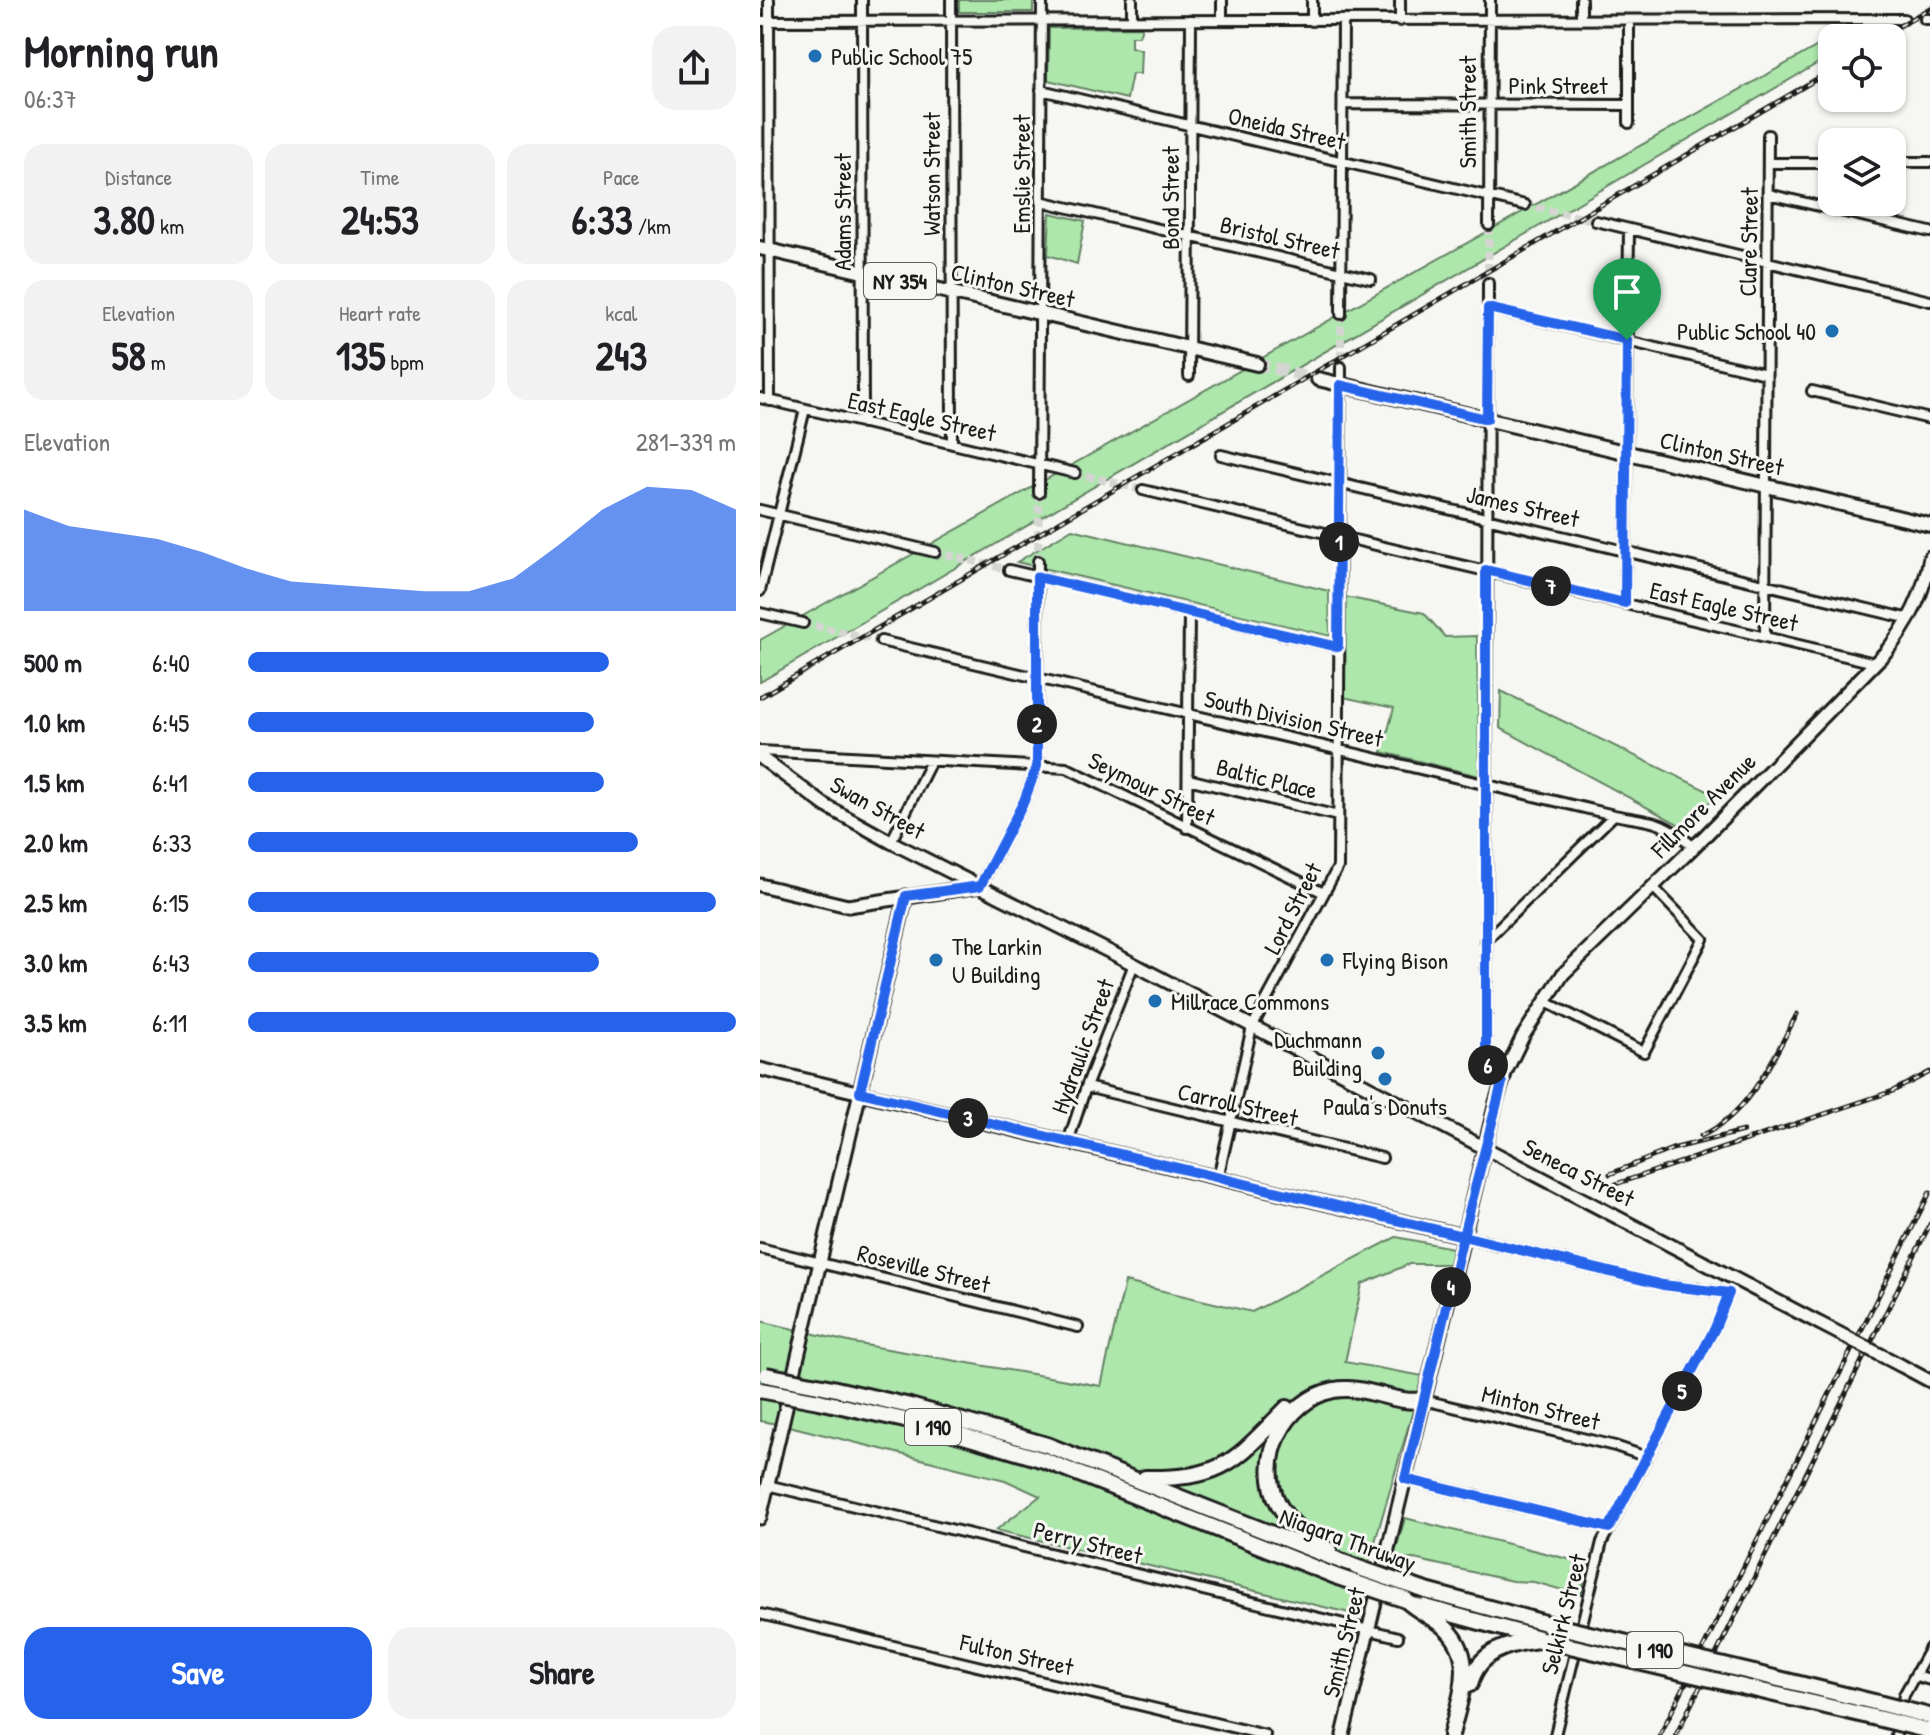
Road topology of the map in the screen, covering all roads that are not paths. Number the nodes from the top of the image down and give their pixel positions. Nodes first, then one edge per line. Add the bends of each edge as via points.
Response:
1 (769, 0) edge
2 (862, 0) edge
3 (951, 0) edge
4 (1042, 0) edge
5 (1132, 0) edge
6 (1222, 0) edge
7 (1312, 0) edge
8 (1400, 0) edge
9 (1490, 0) edge
10 (1581, 0) edge
11 (1904, 19) tunnel mouth
12 (951, 20) junction
13 (1041, 20) junction
14 (1132, 20) junction
15 (1191, 20) junction
16 (1222, 20) junction
17 (1581, 20) junction
18 (1629, 20) junction
19 (764, 21) edge
20 (862, 21) junction
21 (1312, 21) junction
22 (1343, 21) junction
23 (1400, 21) junction
24 (1490, 21) junction
25 (1041, 90) junction
26 (1343, 104) junction
27 (1489, 104) junction
28 (1629, 105) junction
29 (1629, 123) dead end
30 (1191, 125) junction
31 (1768, 135) dead end
32 (1342, 162) junction
33 (1906, 162) edge
34 (1930, 162) edge
35 (1768, 163) junction
36 (1818, 163) edge
37 (1768, 194) junction
38 (1489, 197) junction
39 (1040, 201) junction
40 (1525, 205) tunnel mouth
41 (1596, 221) tunnel mouth
42 (1489, 225) tunnel mouth
43 (1629, 229) junction
44 (1930, 232) edge
45 (1190, 237) junction
46 (765, 250) edge
47 (1767, 262) junction
48 (1341, 271) junction
49 (863, 273) junction
50 (1371, 279) dead end
51 (1488, 283) tunnel mouth
52 (952, 293) junction
53 (1930, 301) edge
54 (1488, 308) junction
55 (1040, 314) junction
56 (1341, 314) tunnel mouth
57 (1627, 340) junction
58 (1189, 349) junction
59 (1257, 364) tunnel mouth
60 (1341, 367) tunnel mouth
61 (1766, 374) junction
62 (1189, 376) dead end
63 (1318, 379) tunnel mouth
64 (1340, 385) junction
65 (1812, 391) dead end
66 (760, 398) edge
67 (770, 401) junction
68 (805, 409) junction
69 (1487, 419) junction
70 (1930, 419) edge
71 (863, 423) junction
72 (952, 444) junction
73 (1626, 452) junction
74 (1221, 455) dead end
75 (1039, 465) junction
76 (1075, 473) tunnel mouth
77 (1339, 483) junction
78 (1766, 485) junction
79 (1143, 490) tunnel mouth
80 (1039, 493) tunnel mouth
81 (760, 510) edge
82 (780, 514) junction
83 (1486, 518) junction
84 (1930, 525) edge
85 (1339, 536) junction
86 (1625, 551) junction
87 (935, 552) tunnel mouth
88 (1930, 557) edge
89 (1038, 561) tunnel mouth
90 (1009, 570) tunnel mouth
91 (1486, 570) junction
92 (1037, 577) junction
93 (1765, 585) junction
94 (760, 591) edge
95 (1625, 603) junction
96 (1189, 612) junction
97 (760, 613) edge
98 (1910, 619) junction
99 (803, 623) tunnel mouth
100 (1765, 636) junction
101 (881, 641) tunnel mouth
102 (1338, 647) junction
103 (1875, 663) junction
104 (1037, 678) junction
105 (1188, 714) junction
106 (1339, 749) junction
107 (760, 754) edge
108 (931, 761) junction
109 (1037, 766) junction
110 (1188, 779) junction
111 (1485, 785) junction
112 (1614, 815) junction
113 (1338, 816) junction
114 (1187, 828) junction
115 (891, 842) junction
116 (1693, 846) junction
117 (760, 885) edge
118 (980, 886) junction
119 (1652, 886) junction
120 (1324, 893) junction
121 (906, 896) junction
122 (1485, 941) junction
123 (1134, 964) junction
124 (1544, 1001) junction
125 (1252, 1027) junction
126 (760, 1069) edge
127 (1502, 1083) junction
128 (1086, 1087) junction
129 (860, 1092) junction
130 (1230, 1123) junction
131 (1068, 1142) junction
132 (1485, 1148) junction
133 (1382, 1158) dead end
134 (1218, 1178) junction
135 (1463, 1236) junction
136 (760, 1248) edge
137 (819, 1263) junction
138 (1078, 1327) dead end
139 (763, 1374) edge
140 (1930, 1381) edge
141 (760, 1390) edge
142 (1424, 1400) junction
143 (1046, 1452) junction
144 (1647, 1457) junction
145 (1137, 1478) junction
146 (1405, 1479) junction
147 (767, 1485) junction
148 (760, 1518) edge
149 (1609, 1528) junction
150 (1346, 1567) junction
151 (1417, 1602) junction
152 (760, 1614) edge
153 (1369, 1630) junction
154 (1398, 1637) dead end
155 (1549, 1641) junction
156 (1930, 1648) edge
157 (1916, 1676) junction
158 (1930, 1680) edge
159 (1878, 1711) junction
160 (1929, 1723) edge
161 (1265, 1735) edge
162 (1343, 1735) edge
163 (1451, 1735) edge
164 (1457, 1735) edge
165 (1555, 1735) edge
166 (1896, 1735) edge

1 - 19 street
2 - 20 street, Adams Street
3 - 12 street, Watson Street
4 - 13 street, Emslie Street
5 - 14 street
6 - 16 street
7 - 21 street
8 - 23 street
9 - 24 street, Smith Street
10 - 17 street
11 - 18 street
12 - 13 street
12 - 20 street
12 - 52 street, Watson Street
13 - 14 street
13 - 25 street, Emslie Street
14 - 15 street
15 - 16 street
15 - 30 street, Bond Street
16 - 21 street
17 - 18 street
17 - 24 street
18 - 28 street
19 - 20 street
19 - 46 street
20 - 49 street, Adams Street
21 - 22 street
22 - 23 street
22 - 26 street
23 - 24 street
24 - 27 street, Smith Street
25 - 30 street, Oneida Street
25 - 39 street, Emslie Street
26 - 27 street, Pink Street
26 - 32 street
27 - 28 street, Pink Street
27 - 38 street, Smith Street
28 - 29 street
30 - 32 street, Oneida Street
30 - 45 street, Bond Street
31 - 35 street, Clare Street
32 - 38 street, Oneida Street
32 - 48 street
33 - 34 street
35 - 36 street
35 - 37 street, Clare Street
37 - 44 street
37 - 47 street, Clare Street
38 - 40 street, Oneida Street
38 - 42 street, Smith Street
39 - 45 street, Bristol Street
39 - 55 street, Emslie Street
41 - 43 street
43 - 47 street
43 - 57 street
45 - 48 street, Bristol Street
45 - 58 street, Bond Street
46 - 49 main road, Clinton Street / NY 354
46 - 67 street
47 - 53 street
47 - 61 street, Clare Street
48 - 50 street, Bristol Street
48 - 56 street
49 - 52 main road, Clinton Street / NY 354
49 - 71 street, Adams Street
51 - 54 street
52 - 55 main road, Clinton Street / NY 354
52 - 72 street, Watson Street
54 - 57 street
54 - 69 street
55 - 58 main road, Clinton Street / NY 354
55 - 75 street, Emslie Street
57 - 61 street
57 - 73 street
58 - 59 main road, Clinton Street / NY 354
58 - 62 street, Bond Street
60 - 64 street, Lord Street
61 - 78 street, Clare Street
63 - 64 main road, Clinton Street
64 - 69 main road, Clinton Street
64 - 77 street, Lord Street
65 - 70 street
66 - 67 street, East Eagle Street
67 - 68 street, East Eagle Street
68 - 71 street, East Eagle Street
68 - 82 street
69 - 73 main road, Clinton Street
69 - 83 street
71 - 72 street, East Eagle Street
72 - 75 street, East Eagle Street
73 - 78 main road, Clinton Street
73 - 86 street
74 - 77 street, James Street
75 - 76 street, East Eagle Street
75 - 80 street, Emslie Street
77 - 83 street, James Street
77 - 85 street, Lord Street
78 - 84 main road, Clinton Street
78 - 93 street, Clare Street
79 - 85 street, East Eagle Street
81 - 82 street
82 - 87 street
82 - 94 street
83 - 86 street, James Street
83 - 91 street
85 - 91 street, East Eagle Street
85 - 102 street, Lord Street
86 - 93 street, James Street
86 - 95 street
88 - 98 street, Fillmore Avenue
89 - 92 street
90 - 92 street
91 - 95 street, East Eagle Street
91 - 111 street
92 - 96 street
92 - 104 street
93 - 98 street, James Street
93 - 100 street, Clare Street
95 - 100 street, East Eagle Street
96 - 102 street
96 - 105 street
97 - 99 street
98 - 103 street, Fillmore Avenue
100 - 103 street, East Eagle Street
101 - 104 street, South Division Street
102 - 106 street, Lord Street
103 - 116 street, Fillmore Avenue
104 - 105 street, South Division Street
104 - 109 street
105 - 106 street, South Division Street
105 - 110 street
106 - 111 street, South Division Street
106 - 113 street, Lord Street
107 - 108 street, Seymour Street
107 - 115 street, Swan Street via 826,806
108 - 109 street, Seymour Street
108 - 115 street
109 - 114 street, Seymour Street via 1067,768
109 - 118 street
110 - 113 street, Baltic Place
110 - 114 street
111 - 112 street, South Division Street
111 - 122 street
112 - 116 street, South Division Street via 1664,825
112 - 122 street
113 - 120 street, Lord Street via 1338,867
114 - 120 street, Seymour Street
115 - 118 street, Swan Street
116 - 119 street, Fillmore Avenue
117 - 121 street via 848,906
118 - 121 street
118 - 123 street, Seneca Street
119 - 124 street, Fillmore Avenue via 1563,974
119 - 124 street via 1703,939 1644,1052
120 - 125 street, Lord Street
121 - 129 street
122 - 127 street via 1487,1063
123 - 125 street, Seneca Street
123 - 128 street, Hydraulic Street
124 - 127 street, Fillmore Avenue
125 - 130 street, Lord Street
125 - 132 street, Seneca Street
126 - 129 street
127 - 132 street, Smith Street
128 - 130 street, Carroll Street
128 - 131 street, Hydraulic Street
129 - 131 street
129 - 137 street
130 - 133 street, Carroll Street
130 - 134 street, Lord Street
131 - 134 street
132 - 135 street, Smith Street
132 - 140 street, Seneca Street, bridge
134 - 135 street
135 - 142 street, Smith Street
135 - 144 street, Selkirk Street via 1663,1285 1729,1293
136 - 137 street, Roseville Street
137 - 138 street, Roseville Street
137 - 147 street
139 - 143 highway, Niagara Thruway / I 190, bridge via 939,1413
141 - 143 highway, Niagara Thruway / I 190, bridge
142 - 144 street, Minton Street
142 - 145 highway via 1357,1380 1333,1382 1301,1397 1224,1466 1192,1477
142 - 146 street, Smith Street
142 - 150 highway via 1331,1390 1302,1405 1276,1437 1270,1470 1281,1508
143 - 145 highway, Niagara Thruway / I 190
143 - 150 highway, Niagara Thruway / I 190 via 1281,1556
144 - 149 street, Selkirk Street
145 - 150 highway, Niagara Thruway / I 190
146 - 149 street
146 - 153 street, Smith Street
147 - 148 street
147 - 153 street, Perry Street
149 - 165 street, Selkirk Street
150 - 151 highway, Niagara Thruway / I 190, bridge
150 - 151 highway, Niagara Thruway / I 190, bridge
151 - 155 highway, Niagara Thruway / I 190
151 - 159 highway, Niagara Thruway / I 190, bridge via 1556,1626 1754,1673
151 - 163 highway via 1462,1650 1466,1675
152 - 161 street, Fulton Street
153 - 154 street, Perry Street
153 - 162 street, Smith Street
155 - 159 highway, Niagara Thruway / I 190, bridge via 1749,1688
155 - 164 highway via 1500,1648 1479,1664
156 - 157 street
157 - 158 street
157 - 166 street via 1904,1695
159 - 160 highway, Niagara Thruway / I 190, bridge

